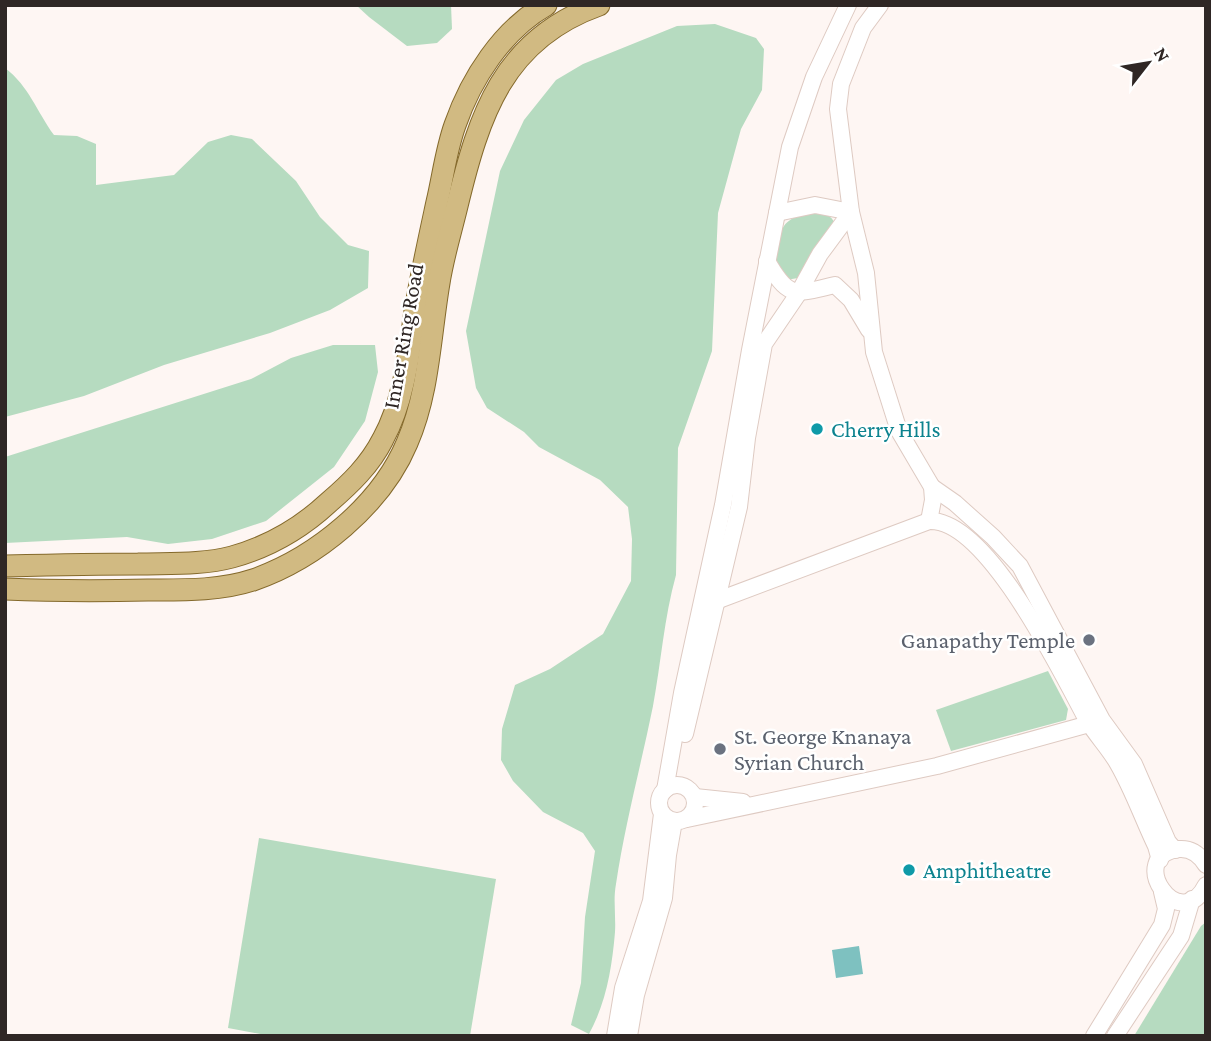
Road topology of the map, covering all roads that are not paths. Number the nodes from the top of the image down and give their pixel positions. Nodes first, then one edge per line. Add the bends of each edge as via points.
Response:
1 (546, 5) edge
2 (599, 5) edge
3 (848, 5) edge
4 (880, 5) edge
5 (851, 212) junction
6 (777, 213) junction
7 (767, 261) junction
8 (798, 294) junction
9 (870, 332) junction
10 (932, 487) junction
11 (929, 521) junction
12 (5, 566) edge
13 (5, 589) edge
14 (716, 601) junction
15 (1096, 722) junction
16 (671, 787) junction
17 (695, 797) junction
18 (756, 803) junction
19 (674, 818) junction
20 (1175, 850) junction
21 (1160, 860) junction
22 (1206, 863) edge
23 (1202, 891) edge
24 (1161, 892) junction
25 (615, 1036) edge
26 (629, 1036) edge
27 (1094, 1036) edge
28 (1115, 1036) edge

1 - 12 main road, Inner Ring Road via 509,35 467,92 445,164 398,398 384,438 369,463 344,489 278,540 233,557 182,563
2 - 13 main road, Inner Ring Road via 552,27 523,51 486,109 468,159 439,281 428,366 414,427 382,488 360,513 290,563 226,586
3 - 6 street via 790,147
4 - 5 street via 863,28 838,92
5 - 6 street via 815,205
5 - 8 street
5 - 9 street via 866,273
6 - 7 street
7 - 8 street via 780,285
7 - 16 street via 723,505 682,693
8 - 9 street via 835,285 851,300
8 - 14 street via 764,344 738,507
9 - 10 street via 900,431
10 - 11 street
10 - 15 street via 1020,566
11 - 14 street
11 - 15 street via 959,531 1004,576
14 - 16 street
15 - 18 street via 937,765
15 - 20 street via 1134,764
15 - 21 street
16 - 17 street via 687,788
16 - 19 street via 659,801
17 - 18 street
17 - 19 street via 695,809
18 - 19 street
19 - 25 street via 623,988
19 - 26 street via 664,898
20 - 21 street
20 - 22 street via 1192,850
21 - 24 street via 1155,877
23 - 24 street via 1176,901
23 - 28 street via 1181,936
24 - 27 street via 1166,909 1162,925

